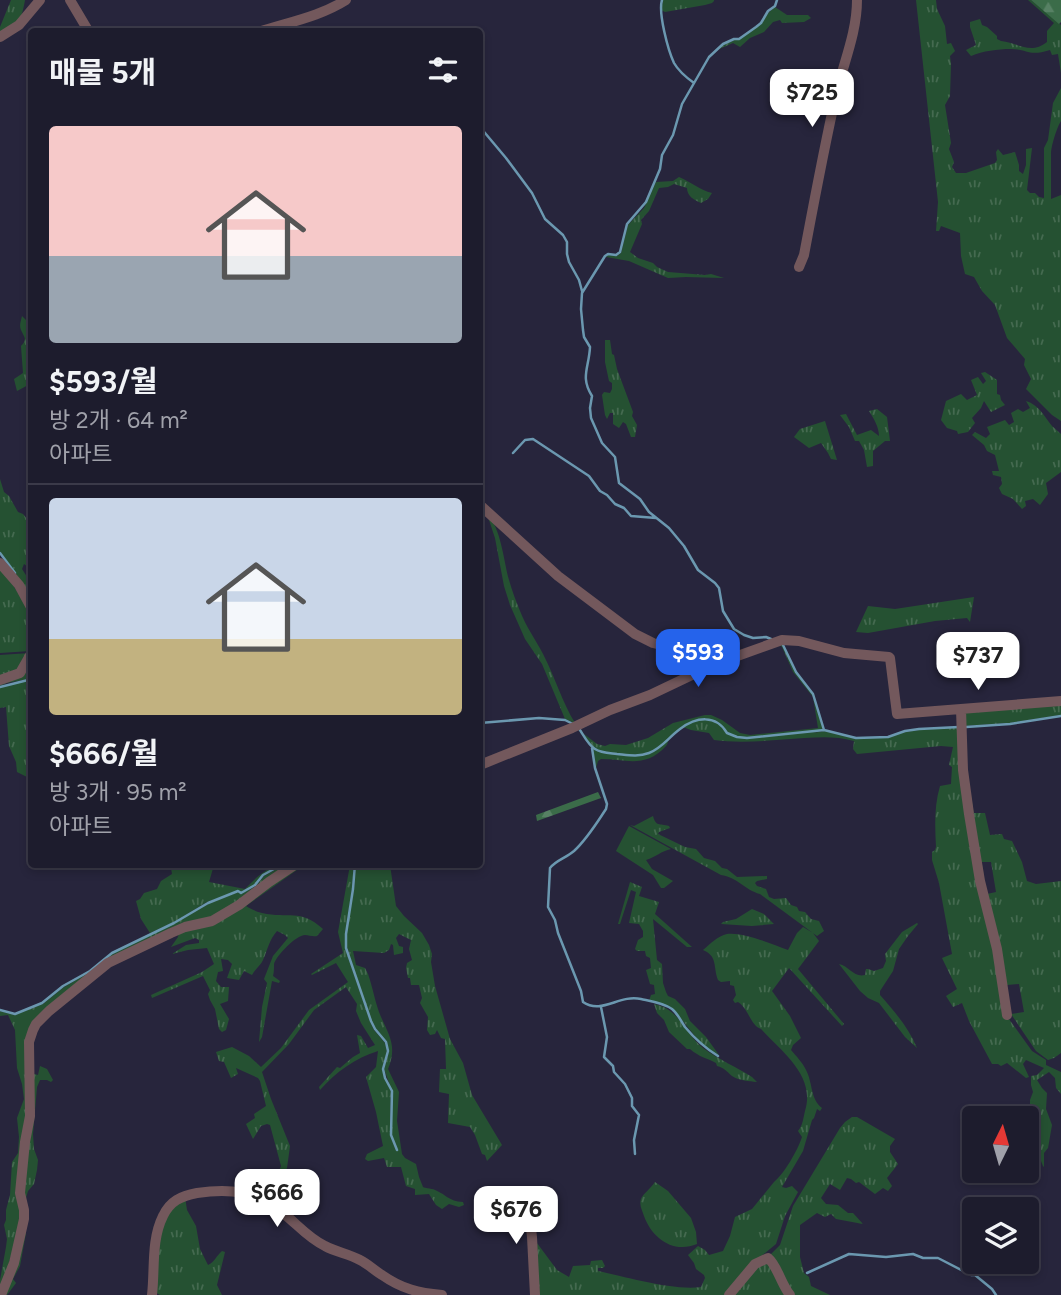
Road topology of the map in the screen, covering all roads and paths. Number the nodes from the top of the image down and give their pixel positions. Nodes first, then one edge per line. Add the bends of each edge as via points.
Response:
1 (40, 0) edge
2 (70, 0) edge
3 (346, 0) edge
4 (856, 0) edge
5 (87, 28) edge
6 (273, 28) edge
7 (0, 37) edge
8 (799, 267) dead end
9 (483, 508) edge
10 (0, 563) edge
11 (28, 602) edge
12 (28, 659) edge
13 (727, 659) junction
14 (0, 680) edge
15 (1061, 702) edge
16 (961, 709) junction
17 (483, 764) edge
18 (290, 868) edge
19 (1007, 1015) dead end
20 (527, 1195) dead end
21 (1, 1295) edge
22 (152, 1295) edge
23 (442, 1295) edge
24 (534, 1295) edge
25 (729, 1295) edge
26 (790, 1295) edge

1 - 7 street via 19,25
2 - 5 street
3 - 6 street via 330,10
4 - 8 street
9 - 13 street via 558,576 635,634 653,643
10 - 11 street
12 - 14 street via 20,673
13 - 16 street via 788,639 844,653 889,657 897,714
13 - 17 street
15 - 16 street
16 - 19 street via 969,814
18 - 21 street via 212,921 185,927 108,963 36,1024 29,1042 30,1116 20,1193 24,1219
20 - 24 street
22 - 23 street via 155,1241 167,1208 186,1195 210,1191 242,1192 270,1203 326,1247 357,1258 402,1287
25 - 26 street via 755,1264 768,1258

